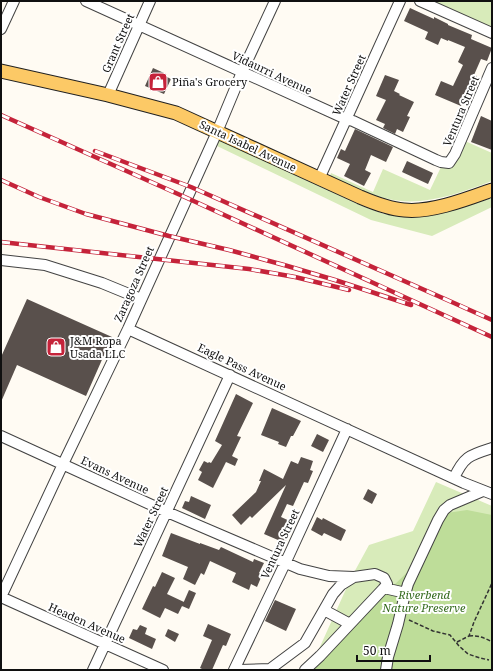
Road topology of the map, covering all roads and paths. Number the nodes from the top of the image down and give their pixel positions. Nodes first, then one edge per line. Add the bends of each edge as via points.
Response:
1 (14, 1) edge
2 (86, 1) edge
3 (150, 1) edge
4 (275, 1) edge
5 (400, 1) edge
6 (420, 1) edge
7 (139, 25) junction
8 (1, 29) edge
9 (492, 33) edge
10 (492, 68) edge
11 (1, 71) edge
12 (242, 72) junction
13 (108, 95) junction
14 (346, 120) junction
15 (217, 132) junction
16 (449, 163) joint
17 (319, 179) junction
18 (492, 190) edge
19 (1, 260) edge
20 (141, 299) junction
21 (128, 329) junction
22 (230, 375) junction
23 (347, 429) junction
24 (1, 436) edge
25 (492, 448) edge
26 (63, 464) junction
27 (454, 478) junction
28 (487, 492) edge
29 (166, 512) junction
30 (284, 563) junction
31 (354, 577) junction
32 (492, 583) edge
33 (384, 588) junction
34 (406, 593) junction
35 (1, 597) edge
36 (324, 610) junction
37 (399, 617) junction
38 (350, 624) junction
39 (469, 636) junction
40 (457, 642) junction
41 (492, 642) edge
42 (105, 644) junction
43 (489, 660) dead end
44 (270, 669) edge
45 (93, 670) edge
46 (163, 670) edge
47 (234, 670) edge
48 (239, 670) edge
49 (305, 670) edge
50 (386, 670) edge

1 - 8 street
2 - 7 street, Vidaurri Avenue
3 - 7 street, Grant Street
4 - 12 street, Zaragoza Street
5 - 14 street, Water Street
6 - 9 street
7 - 12 street, Vidaurri Avenue
7 - 13 street, Grant Street
10 - 16 street, Ventura Street via 456,154
11 - 13 main road, Santa Isabel Avenue
12 - 14 street, Vidaurri Avenue
12 - 15 street, Zaragoza Street
13 - 15 main road, Santa Isabel Avenue via 176,112
14 - 16 street, Vidaurri Avenue via 436,160
14 - 17 street, Water Street
15 - 17 main road, Santa Isabel Avenue
15 - 20 street, Zaragoza Street
17 - 18 main road, Santa Isabel Avenue via 384,207 405,211 432,209
19 - 20 street via 46,265
20 - 21 street, Zaragoza Street
21 - 22 street, Eagle Pass Avenue
21 - 26 street, Zaragoza Street
22 - 23 street, Eagle Pass Avenue
22 - 29 street, Water Street
23 - 27 street, Eagle Pass Avenue
23 - 30 street, Ventura Street
24 - 26 street, Evans Avenue
25 - 27 street via 464,460
26 - 29 street, Evans Avenue
26 - 35 street, Zaragoza Street
27 - 28 street, Eagle Pass Avenue
28 - 34 street via 450,505 440,515
29 - 30 street, Evans Avenue
29 - 42 street, Water Street
30 - 31 street, Evans Avenue via 328,576
30 - 47 street, Ventura Street
31 - 33 street, Evans Avenue via 375,574 384,578 387,584
31 - 36 street via 341,585
32 - 39 path
33 - 34 street
33 - 38 street
34 - 37 street
35 - 42 street, Headen Avenue
36 - 38 street
36 - 44 street via 305,642
37 - 40 path via 450,635
37 - 50 street
38 - 49 street
39 - 40 path
39 - 41 path via 476,635
40 - 43 path via 468,654
42 - 45 street, Water Street
42 - 46 street, Headen Avenue
44 - 48 street

